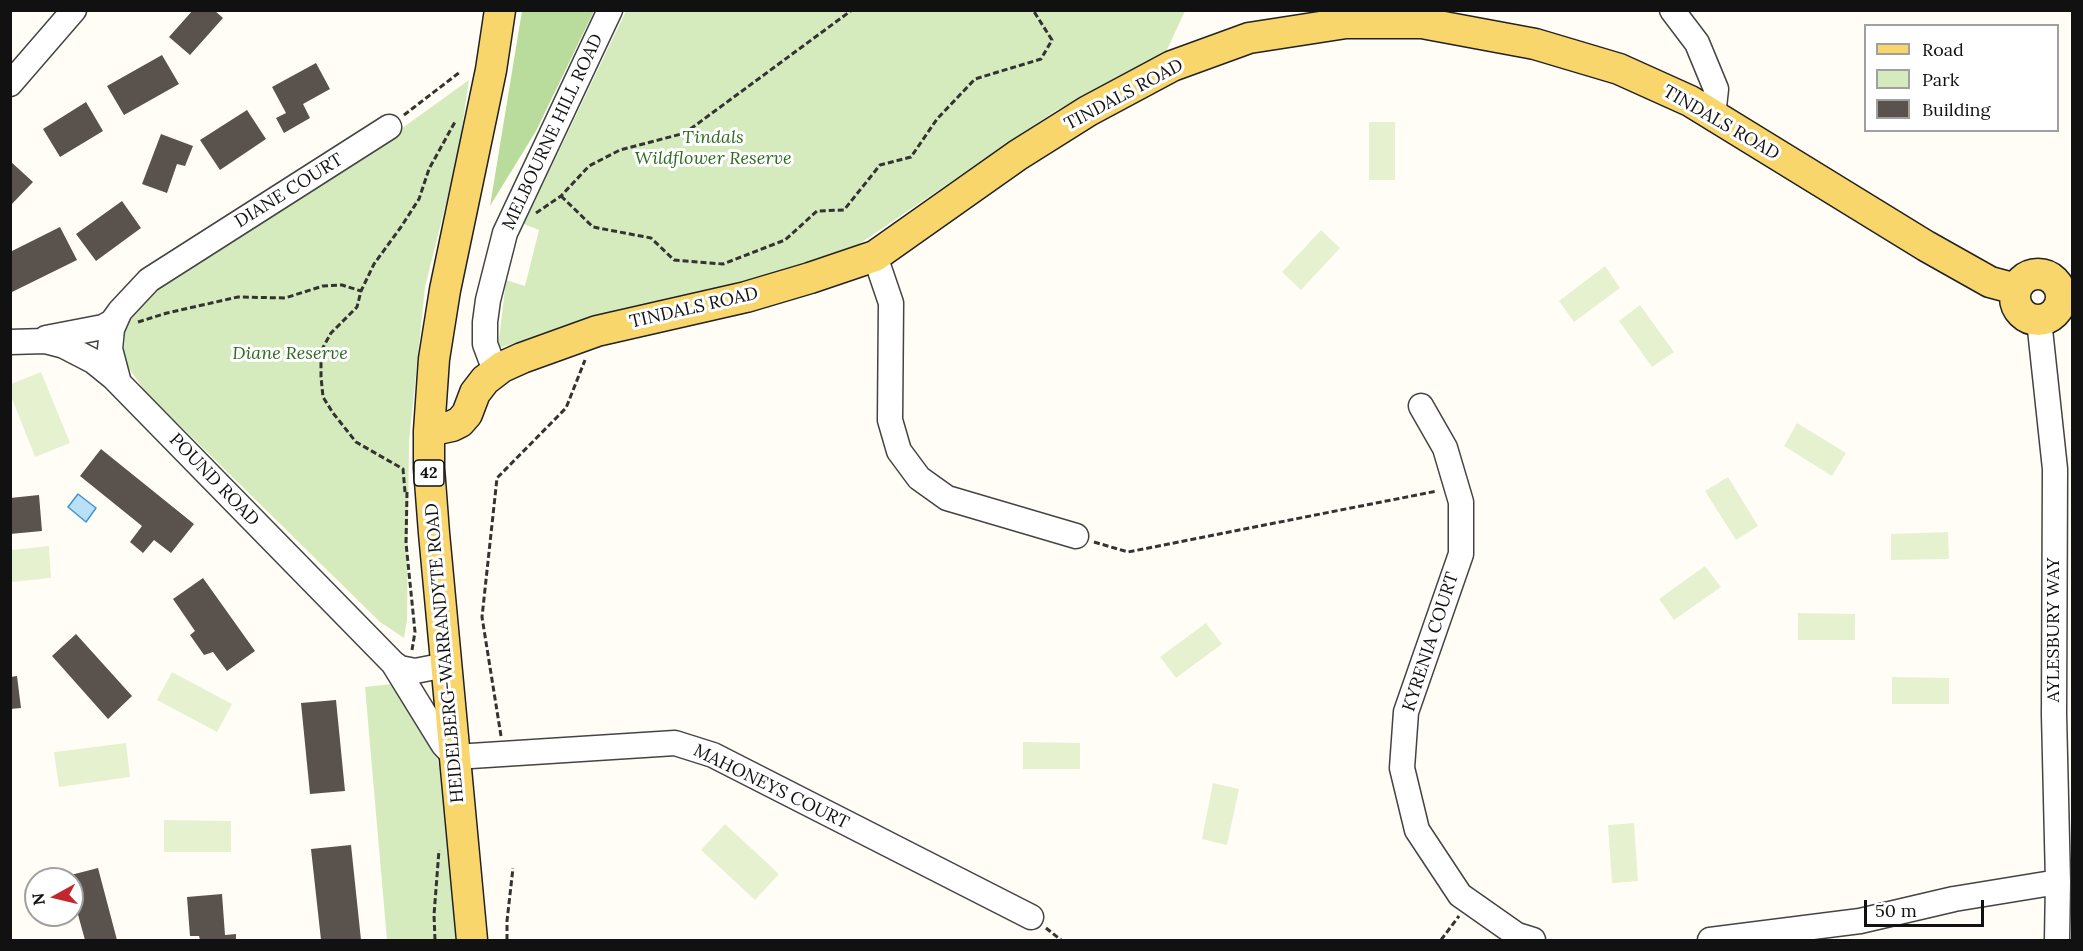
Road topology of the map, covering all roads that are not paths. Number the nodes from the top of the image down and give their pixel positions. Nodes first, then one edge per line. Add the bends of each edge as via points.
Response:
1 (74, 10) edge
2 (500, 10) edge
3 (610, 10) edge
4 (1672, 10) edge
5 (10, 84) edge
6 (1713, 116) junction
7 (389, 128) road end
8 (875, 256) junction
9 (2016, 290) junction
10 (2067, 296) edge
11 (117, 318) junction
12 (2039, 320) junction
13 (21, 341) edge
14 (494, 365) junction
15 (119, 383) junction
16 (432, 383) junction
17 (1421, 406) dead end
18 (429, 431) junction
19 (1076, 536) road end
20 (399, 672) junction
21 (447, 675) junction
22 (2063, 715) edge
23 (455, 757) junction
24 (2058, 882) junction
25 (1031, 916) dead end
26 (472, 940) edge
27 (1533, 940) edge
28 (1710, 940) edge
29 (2057, 940) edge

1 - 5 street
2 - 16 main road, HEIDELBERG-WARRANDYTE ROAD / 42 via 445,290
3 - 14 street, MELBOURNE HILL ROAD via 505,233 485,322 484,342
4 - 6 street via 1697,43 1716,89
6 - 8 main road, TINDALS ROAD via 1690,101 1619,69 1535,44 1422,23 1346,23 1249,38 1172,66 1088,111 1018,155
6 - 9 main road, TINDALS ROAD via 1926,246 1990,282
7 - 11 street, DIANE COURT via 157,273
8 - 14 main road, TINDALS ROAD via 810,279 586,335
8 - 19 street via 891,303 890,420 899,452 919,478 947,498
9 - 10 main road via 2024,278 2045,275
9 - 12 main road via 2019,311
10 - 12 main road via 2052,315
11 - 13 street, DIANE COURT via 103,327
11 - 15 street via 110,349
12 - 22 street, AYLESBURY WAY via 2055,469
13 - 15 street, POUND ROAD via 72,349
14 - 16 main road, TINDALS ROAD via 455,384
14 - 18 main road, TINDALS ROAD via 460,422
15 - 20 street, POUND ROAD
16 - 18 main road, HEIDELBERG-WARRANDYTE ROAD / 42
17 - 27 street, KYRENIA COURT via 1445,448 1461,502 1461,554 1406,712 1402,768 1417,830 1460,894 1517,935
18 - 21 main road, HEIDELBERG-WARRANDYTE ROAD / 42
20 - 21 street via 410,686 418,689
20 - 23 street, POUND ROAD
21 - 23 main road, HEIDELBERG-WARRANDYTE ROAD / 42
22 - 24 street, AYLESBURY WAY
23 - 25 street, MAHONEYS COURT via 675,743 713,755
23 - 26 main road, HEIDELBERG-WARRANDYTE ROAD / 42
24 - 28 street via 1954,899 1860,921
24 - 29 street, AYLESBURY WAY

